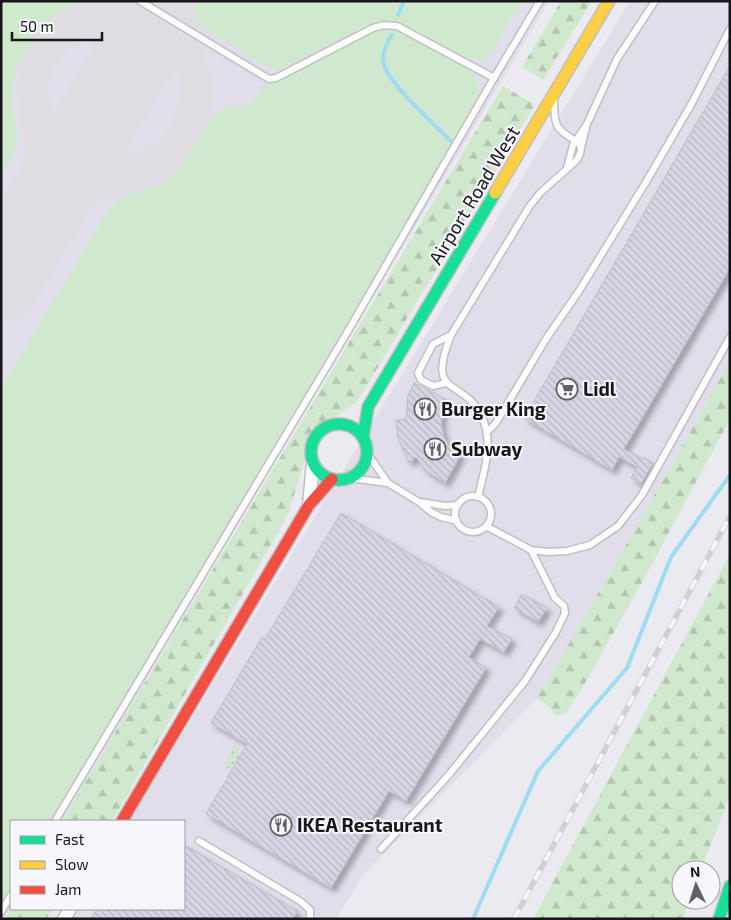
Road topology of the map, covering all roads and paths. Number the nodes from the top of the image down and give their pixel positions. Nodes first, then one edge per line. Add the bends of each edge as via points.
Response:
1 (140, 1) edge
2 (540, 1) edge
3 (609, 1) edge
4 (655, 1) edge
5 (730, 29) edge
6 (494, 78) junction
7 (553, 95) junction
8 (587, 124) junction
9 (576, 141) junction
10 (581, 147) junction
11 (567, 168) junction
12 (451, 335) junction
13 (730, 337) edge
14 (446, 383) junction
15 (368, 407) junction
16 (336, 425) junction
17 (487, 432) junction
18 (363, 438) junction
19 (367, 453) junction
20 (313, 463) junction
21 (350, 478) junction
22 (332, 479) junction
23 (388, 483) junction
24 (478, 497) junction
25 (419, 502) junction
26 (308, 505) junction
27 (458, 505) junction
28 (457, 521) junction
29 (486, 526) junction
30 (530, 550) junction
31 (56, 820) edge
32 (123, 820) edge
33 (200, 841) dead end
34 (381, 849) dead end
35 (730, 886) edge
36 (10, 898) edge
37 (1, 912) edge
38 (310, 919) edge
39 (719, 919) edge

1 - 6 lane via 269,79 384,25 397,26
2 - 6 lane
3 - 7 main road, Airport Road West
4 - 8 lane via 617,59
5 - 17 lane via 646,182 496,423
6 - 31 lane via 358,315
7 - 9 lane via 557,125
7 - 15 main road, Airport Road West
8 - 9 lane
8 - 10 lane
9 - 10 lane
9 - 11 lane
10 - 11 lane via 580,156
11 - 12 lane via 529,207
12 - 14 lane via 443,356
12 - 14 lane via 433,344 418,373 421,380 433,386
13 - 30 lane via 642,495 618,526 590,545 567,552
14 - 17 lane via 474,404
15 - 16 main road, Airport Road West
15 - 18 main road, Airport Road West
16 - 18 main road via 352,428
16 - 20 main road via 316,438 312,446
17 - 24 lane via 488,450
18 - 19 main road
19 - 21 main road via 363,467
19 - 23 lane
20 - 22 main road via 324,476
20 - 26 street
21 - 22 main road
21 - 23 lane
22 - 26 main road
23 - 25 lane
24 - 27 lane via 466,497
24 - 29 lane via 490,509
25 - 27 lane
25 - 28 lane via 441,518
26 - 32 main road
27 - 28 lane
28 - 29 lane via 470,531
29 - 30 lane
30 - 34 lane via 555,598 564,606 565,613 556,632 519,688 447,777
33 - 38 lane via 300,900 310,910
35 - 39 main road
36 - 37 lane

